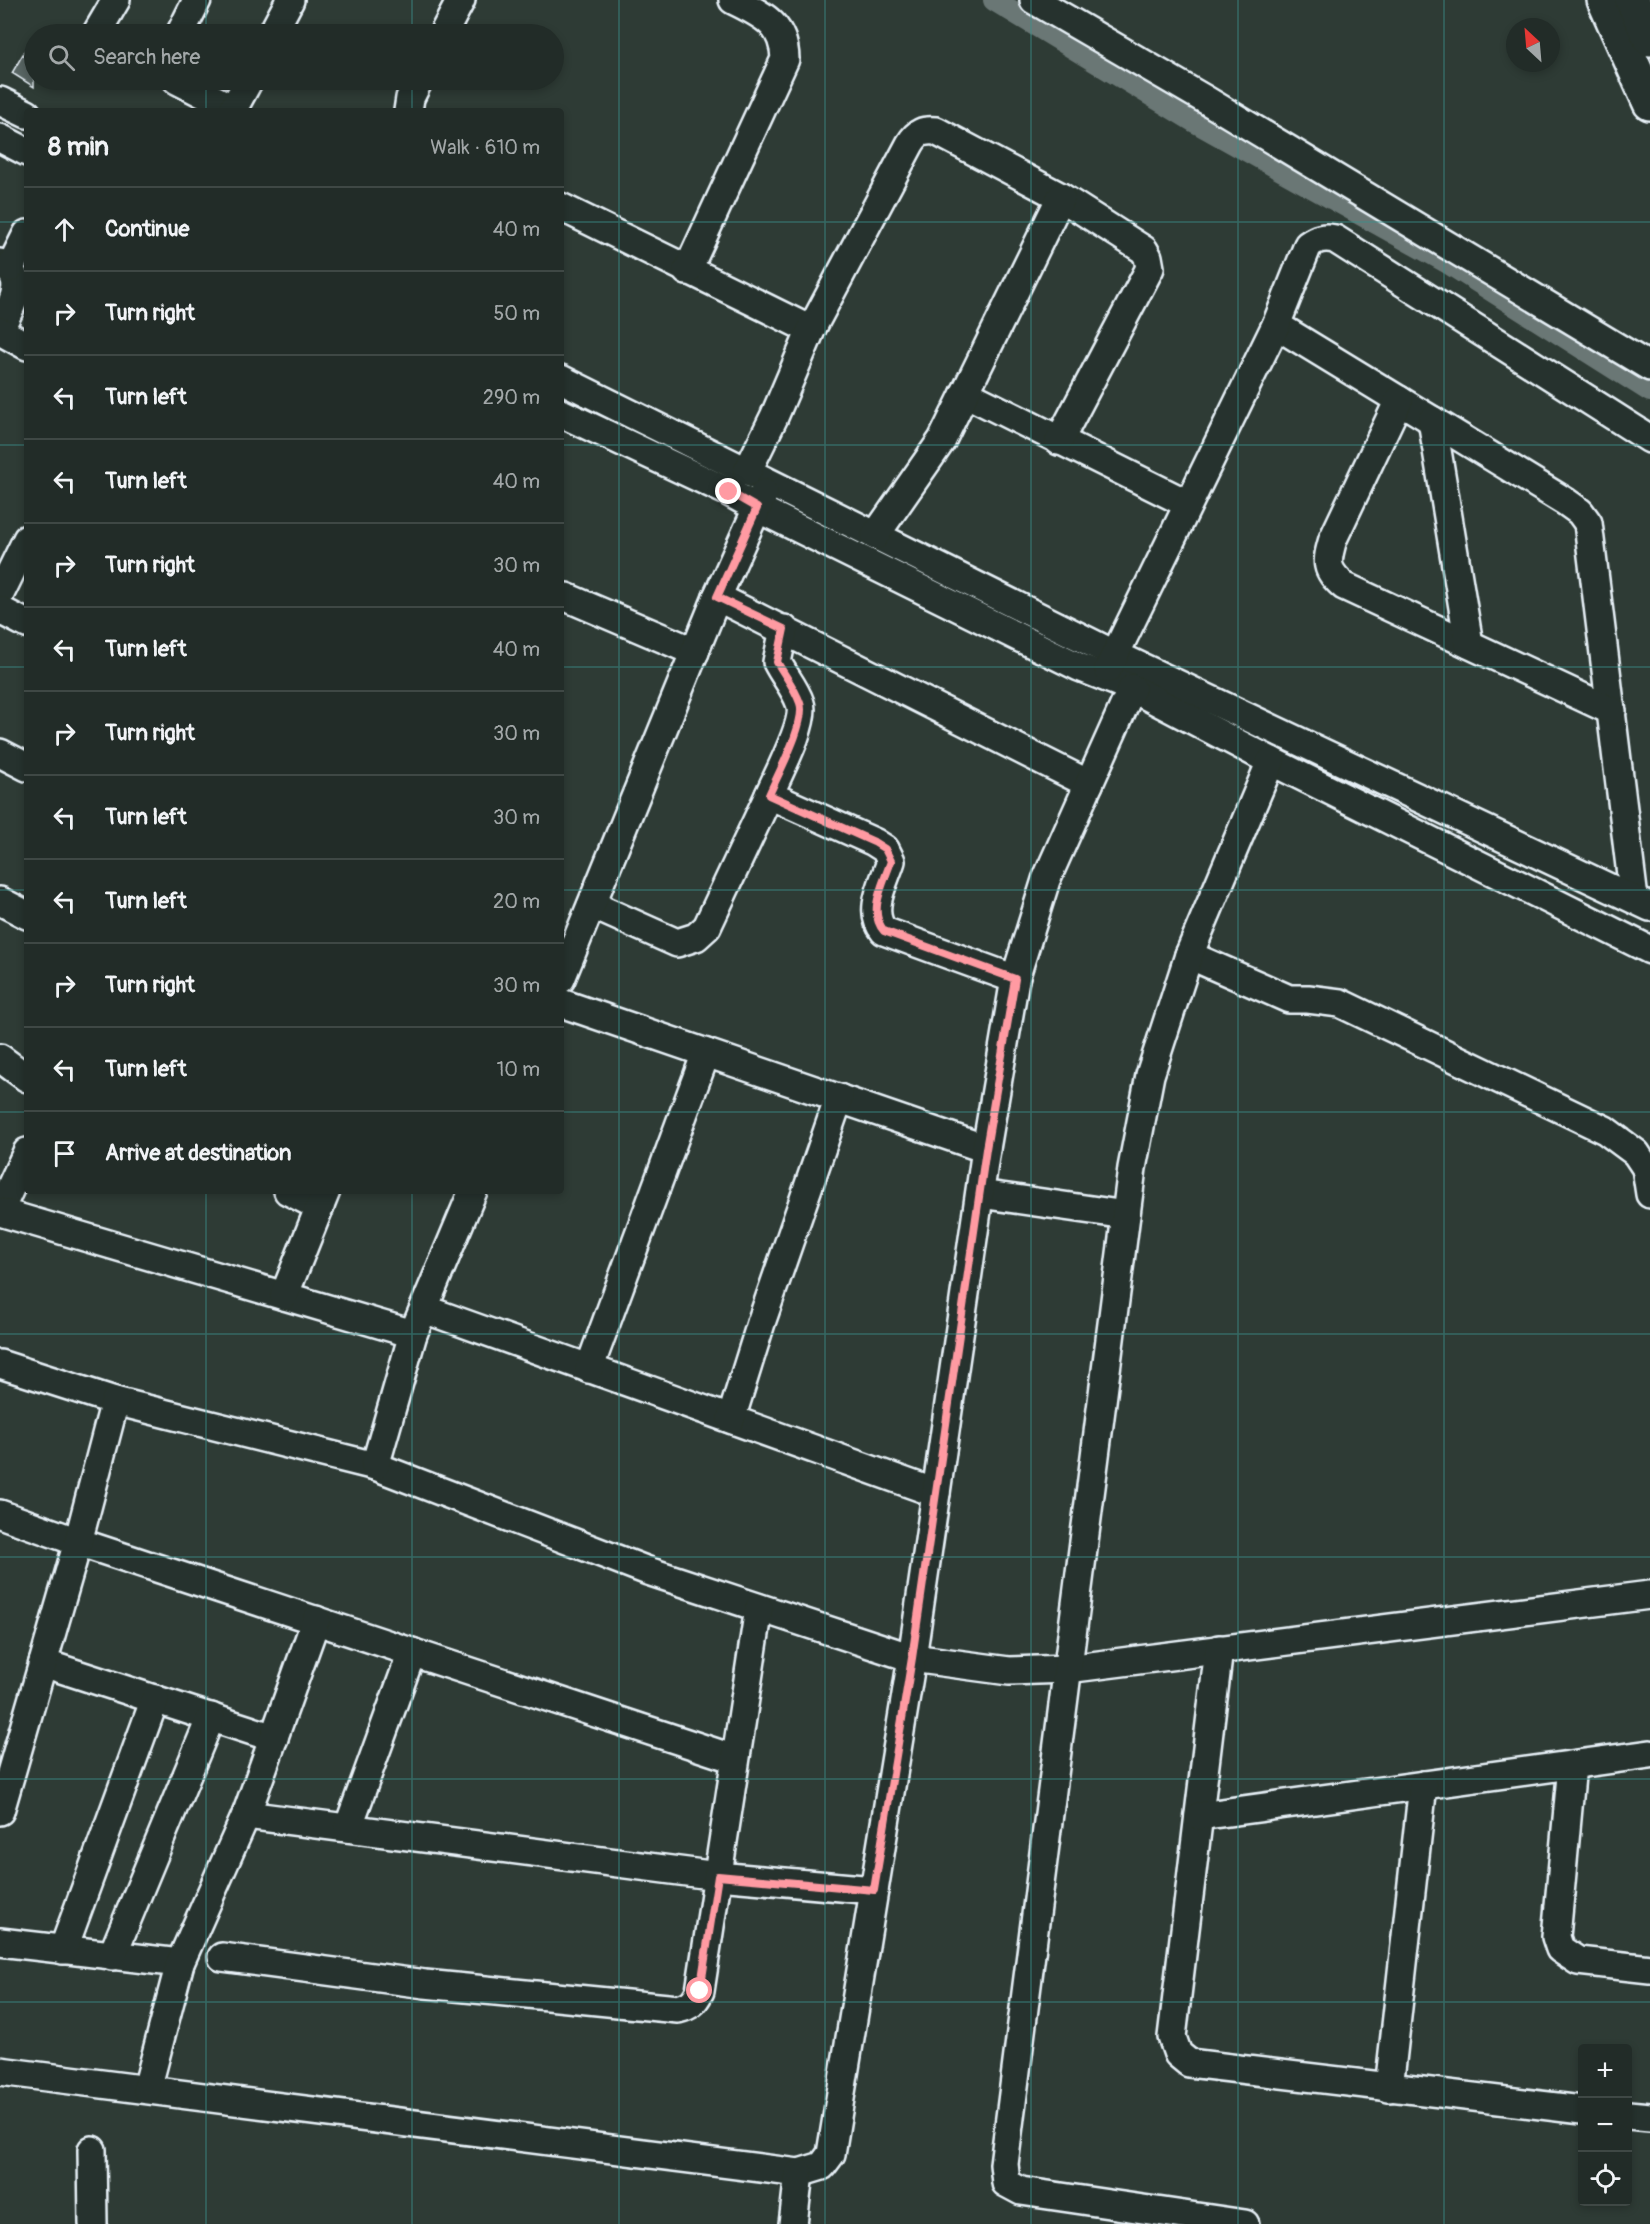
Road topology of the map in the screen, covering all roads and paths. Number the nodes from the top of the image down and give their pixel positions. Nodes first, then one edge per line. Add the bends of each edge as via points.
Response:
1 (116, 0) edge
2 (197, 0) edge
3 (290, 0) edge
4 (461, 0) edge
5 (733, 0) edge
6 (1034, 0) edge
7 (1604, 0) edge
8 (1632, 0) edge
9 (102, 24) edge
10 (185, 24) edge
11 (277, 24) edge
12 (448, 24) edge
13 (1650, 39) edge
14 (195, 90) edge
15 (243, 90) edge
16 (414, 90) edge
17 (0, 101) edge
18 (1650, 103) edge
19 (228, 108) edge
20 (233, 108) edge
21 (408, 108) edge
22 (24, 113) edge
23 (0, 138) edge
24 (24, 150) edge
25 (1061, 197) junction
26 (564, 209) edge
27 (24, 238) edge
28 (5, 266) edge
29 (687, 271) junction
30 (1276, 325) junction
31 (0, 330) edge
32 (811, 330) junction
33 (24, 344) edge
34 (1650, 367) edge
35 (564, 380) edge
36 (964, 393) junction
37 (1400, 400) junction
38 (564, 414) edge
39 (1432, 420) junction
40 (1650, 439) edge
41 (1059, 441) junction
42 (758, 477) junction
43 (1188, 504) junction
44 (757, 508) junction
45 (875, 536) junction
46 (24, 544) edge
47 (2, 584) edge
48 (717, 597) junction
49 (564, 600) edge
50 (0, 610) edge
51 (24, 622) edge
52 (784, 629) junction
53 (1469, 644) junction
54 (695, 652) junction
55 (1109, 666) junction
56 (1132, 688) junction
57 (1611, 711) junction
58 (0, 753) edge
59 (1271, 761) junction
60 (24, 765) edge
61 (1089, 784) junction
62 (769, 795) junction
63 (1642, 903) edge
64 (592, 905) junction
65 (1650, 950) edge
66 (1190, 955) junction
67 (564, 973) edge
68 (1015, 979) junction
69 (564, 1004) edge
70 (706, 1053) junction
71 (0, 1058) edge
72 (24, 1076) edge
73 (838, 1098) junction
74 (986, 1149) junction
75 (24, 1159) edge
76 (301, 1194) edge
77 (472, 1194) edge
78 (980, 1194) junction
79 (1650, 1194) edge
80 (323, 1199) edge
81 (0, 1211) edge
82 (1126, 1215) junction
83 (284, 1296) junction
84 (424, 1309) junction
85 (413, 1334) junction
86 (0, 1364) edge
87 (589, 1368) junction
88 (115, 1401) junction
89 (731, 1419) junction
90 (375, 1466) junction
91 (936, 1493) junction
92 (0, 1514) edge
93 (78, 1542) junction
94 (1650, 1595) edge
95 (759, 1608) junction
96 (316, 1620) junction
97 (1219, 1649) junction
98 (412, 1652) junction
99 (912, 1658) junction
100 (43, 1663) junction
101 (1067, 1669) junction
102 (155, 1699) junction
103 (211, 1717) junction
104 (274, 1738) junction
105 (1650, 1754) edge
106 (735, 1759) junction
107 (1572, 1765) junction
108 (1423, 1785) junction
109 (0, 1811) edge
110 (246, 1815) junction
111 (1199, 1816) junction
112 (348, 1828) junction
113 (718, 1876) junction
114 (874, 1890) junction
115 (0, 1942) edge
116 (63, 1950) junction
117 (112, 1956) junction
118 (222, 1957) dead end
119 (180, 1963) junction
120 (1650, 1969) edge
121 (0, 2071) edge
122 (1389, 2088) junction
123 (147, 2089) junction
124 (1578, 2110) edge
125 (1632, 2115) edge
126 (1650, 2117) edge
127 (92, 2150) dead end
128 (800, 2173) junction
129 (93, 2224) edge
130 (793, 2224) edge
131 (1245, 2224) edge

1 - 9 street
2 - 10 street
3 - 11 street
4 - 12 street
5 - 29 street via 766,17 785,43 786,59
6 - 34 street
7 - 18 main road
8 - 13 main road
14 - 19 street
15 - 20 street
16 - 21 street
17 - 22 street
23 - 24 street
25 - 32 street via 936,131 923,130 910,144
25 - 36 street
25 - 41 street via 1144,250 1150,268
26 - 29 street
27 - 28 street
28 - 31 street via 15,276 16,290
29 - 32 street
30 - 37 street
30 - 40 street via 1308,245 1324,237 1335,239
30 - 43 street
31 - 33 street
32 - 42 street via 774,417
35 - 42 street
36 - 41 street
36 - 45 street via 942,440
37 - 39 street
37 - 53 street via 1333,539 1327,558 1330,573 1344,586
38 - 44 street
39 - 53 street
39 - 57 street via 1566,502 1588,523
41 - 43 street
42 - 44 street
42 - 45 street
43 - 55 street
44 - 48 street
44 - 55 street via 1079,667
45 - 55 street
46 - 47 street
48 - 52 street
48 - 54 street
49 - 54 street
50 - 51 street
52 - 61 street
52 - 62 street via 777,662 802,710
53 - 57 street
54 - 64 street
55 - 56 street
55 - 63 street
56 - 59 street
56 - 61 street
57 - 63 street
58 - 60 street
59 - 65 street
59 - 66 street
61 - 68 street via 1046,880
62 - 64 street via 707,927 696,937 677,943
62 - 68 street via 885,849 891,861 875,910 884,931
64 - 67 street
66 - 79 street via 1288,999 1340,1003 1605,1130 1636,1153 1646,1168
66 - 82 street via 1150,1076
68 - 74 street
69 - 70 street
70 - 73 street
70 - 87 street
71 - 72 street
73 - 74 street
73 - 89 street
74 - 78 street
75 - 81 street
76 - 80 street
77 - 84 street
78 - 82 street
78 - 91 street
80 - 83 street
81 - 83 street
82 - 101 street
83 - 85 street
84 - 85 street
84 - 87 street
85 - 90 street
86 - 88 street
87 - 89 street
88 - 90 street
88 - 93 street
89 - 91 street
90 - 95 street via 648,1571
91 - 99 street
92 - 93 street
93 - 96 street
93 - 100 street
94 - 97 street
95 - 99 street
95 - 106 street
96 - 98 street
96 - 104 street
97 - 101 street
97 - 111 street
98 - 106 street
98 - 112 street
99 - 101 street via 1009,1671
99 - 114 street
100 - 102 street
100 - 109 street
101 - 131 street via 1004,2164 1006,2183 1020,2191
102 - 103 street
102 - 116 street
103 - 104 street
103 - 117 street
104 - 110 street
105 - 107 street
106 - 113 street
107 - 108 street
107 - 120 street via 1556,1937 1560,1950 1578,1961
108 - 111 street
108 - 122 street
110 - 112 street
110 - 119 street
111 - 122 street via 1172,2037 1178,2055 1189,2063
112 - 113 street
113 - 114 street
113 - 118 street via 700,1991 695,2002 678,2009 425,1984
114 - 128 street via 831,2154 822,2166
115 - 116 street
116 - 117 street
117 - 119 street
119 - 123 street
121 - 123 street
122 - 124 street
123 - 128 street
125 - 126 street
127 - 129 street
128 - 130 street

